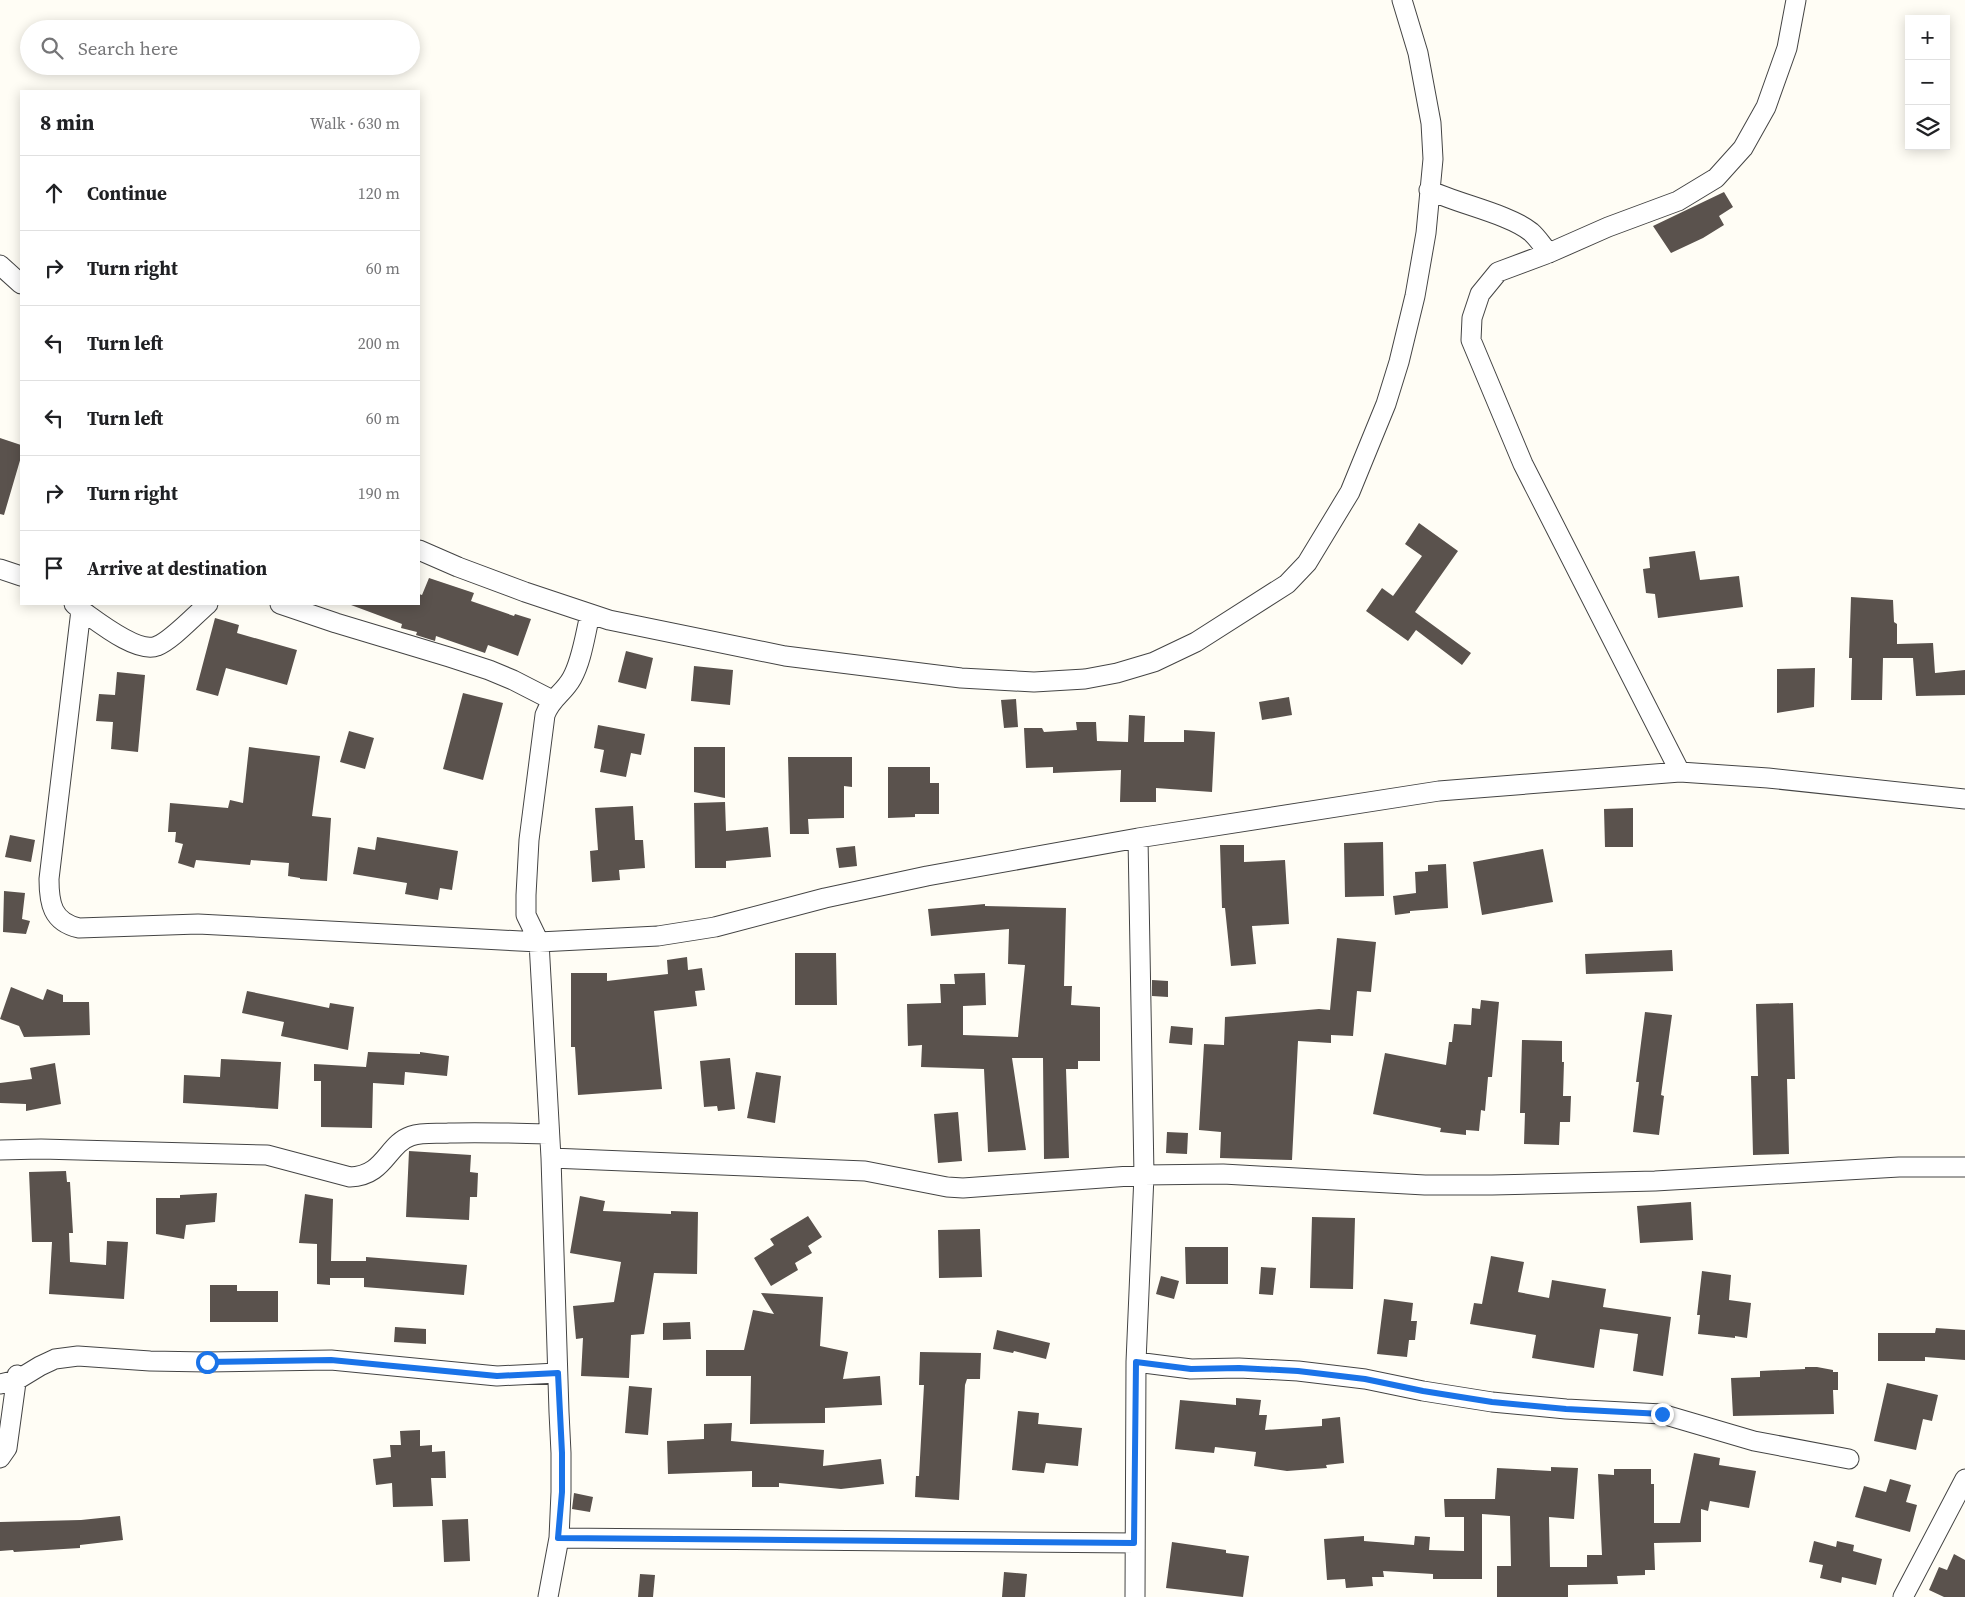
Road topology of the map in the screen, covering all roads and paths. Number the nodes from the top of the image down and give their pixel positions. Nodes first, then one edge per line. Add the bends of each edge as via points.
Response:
1 (1402, 0) edge
2 (1796, 0) edge
3 (1430, 190) junction
4 (1549, 254) junction
5 (0, 265) edge
6 (20, 283) edge
7 (420, 550) edge
8 (0, 569) edge
9 (20, 576) edge
10 (207, 605) edge
11 (283, 605) edge
12 (77, 607) edge
13 (590, 615) junction
14 (552, 700) junction
15 (1680, 772) junction
16 (1965, 800) edge
17 (1138, 838) junction
18 (540, 942) junction
19 (549, 1134) junction
20 (0, 1150) edge
21 (551, 1158) junction
22 (1965, 1167) edge
23 (1144, 1175) junction
24 (1136, 1362) junction
25 (558, 1373) junction
26 (11, 1380) edge
27 (0, 1458) edge
28 (1849, 1459) dead end
29 (1965, 1479) edge
30 (558, 1538) junction
31 (1134, 1543) junction
32 (548, 1597) edge
33 (1135, 1597) edge
34 (1903, 1597) edge

1 - 3 street via 1418,53 1432,123
2 - 4 street via 1787,48 1766,107 1743,148 1716,178 1678,201 1608,227
3 - 4 street via 1531,232
3 - 13 street via 1415,296 1398,362 1386,404 1350,492 1307,562 1287,584 1196,642 1154,662 1117,673 1060,682 1008,682 785,656
4 - 15 street via 1498,272 1480,294 1472,318 1471,340 1523,464
5 - 6 street
7 - 13 street
8 - 9 street
10 - 12 street via 164,642 152,648 124,639
11 - 14 street via 481,668
12 - 18 street via 49,868 52,905 62,922 79,928 198,924
13 - 14 street via 575,672 567,686
14 - 18 street via 544,722 528,849 526,915
15 - 16 street via 1768,778
15 - 17 street via 1439,791
17 - 18 street via 927,876 715,927 658,936
17 - 23 street
18 - 19 street
19 - 20 street via 422,1134 402,1141 367,1174 350,1178 267,1155
19 - 21 street
21 - 23 street via 865,1171 963,1188
21 - 25 street
22 - 23 street via 1899,1167 1655,1181 1492,1185 1425,1185 1223,1174
23 - 24 street
24 - 28 street via 1191,1369 1298,1371 1365,1379 1492,1402 1662,1414 1754,1441
24 - 31 street
25 - 26 street via 497,1376 331,1360 197,1362 78,1356 55,1359
25 - 30 street via 562,1492
26 - 27 street via 7,1448
29 - 34 street
30 - 31 street
30 - 32 street
31 - 33 street

